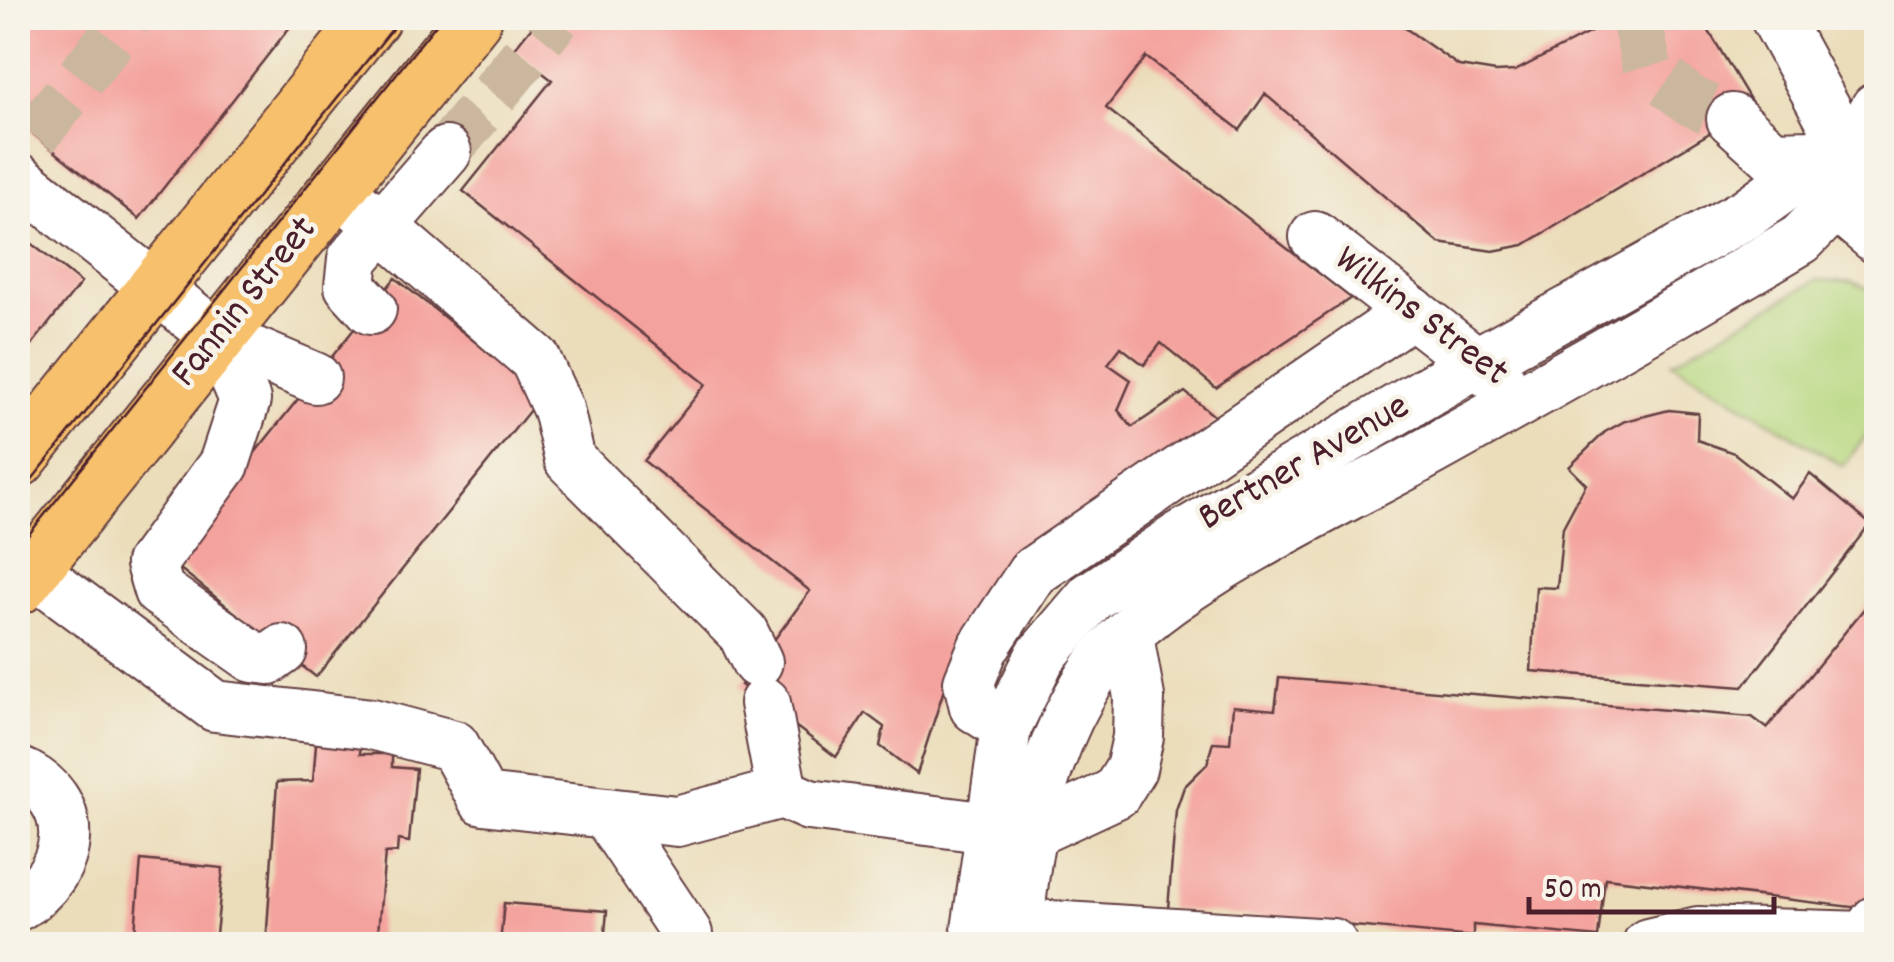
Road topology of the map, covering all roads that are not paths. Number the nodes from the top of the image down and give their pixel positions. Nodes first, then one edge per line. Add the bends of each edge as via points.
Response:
1 (372, 18) edge
2 (474, 18) edge
3 (1776, 18) edge
4 (1876, 108) edge
5 (1732, 119) tunnel mouth
6 (446, 152) tunnel mouth
7 (1863, 165) edge
8 (18, 178) edge
9 (338, 189) junction
10 (1818, 189) junction
11 (382, 227) junction
12 (1314, 237) dead end
13 (1876, 238) edge
14 (156, 288) junction
15 (371, 309) dead end
16 (1412, 312) junction
17 (218, 338) junction
18 (1474, 364) junction
19 (316, 378) dead end
20 (1527, 398) junction
21 (18, 460) edge
22 (25, 578) edge
23 (1128, 636) junction
24 (282, 650) dead end
25 (1006, 727) junction
26 (18, 772) edge
27 (782, 794) junction
28 (606, 813) junction
29 (1010, 830) junction
30 (18, 905) edge
31 (687, 934) dead end
32 (1872, 934) edge
33 (1003, 938) edge
34 (1332, 944) edge
35 (1648, 944) edge

1 - 14 main road, Fannin Street
2 - 9 main road, Fannin Street
3 - 7 street
4 - 7 street, Bertner Avenue
5 - 7 street via 1773,156
6 - 11 street
7 - 10 street, Bertner Avenue
8 - 14 street
9 - 11 street
9 - 17 main road, Fannin Street
10 - 13 street
10 - 18 street, Bertner Avenue via 1747,213
10 - 20 street, Bertner Avenue via 1801,239
11 - 15 street via 348,270 353,295
11 - 27 street via 535,359 558,409 570,460 743,633 761,682
12 - 16 street, Wilkins Street
14 - 17 street
14 - 21 main road, Fannin Street
14 - 22 main road via 168,314 169,350 159,376 34,534
16 - 18 street, Wilkins Street
16 - 25 street via 1033,572 969,682 975,707
17 - 19 street
17 - 22 main road, Fannin Street
17 - 24 street via 245,400 224,464 151,564 159,591 253,657 269,660
18 - 20 street, Wilkins Street
18 - 25 street, Bertner Avenue via 1180,537 1091,597 1040,658
20 - 23 street, Bertner Avenue via 1240,556 1146,616
22 - 28 street via 215,706 372,724 454,746 482,799
23 - 29 street, Bertner Avenue via 1096,668
23 - 29 street via 1138,736 1116,793
25 - 29 street, Bertner Avenue
26 - 30 street via 51,796 63,821 64,848 56,873
27 - 28 street via 677,821
27 - 29 street via 809,805
28 - 31 street
29 - 33 street, Bertner Avenue
32 - 35 street via 1698,932
33 - 34 street

